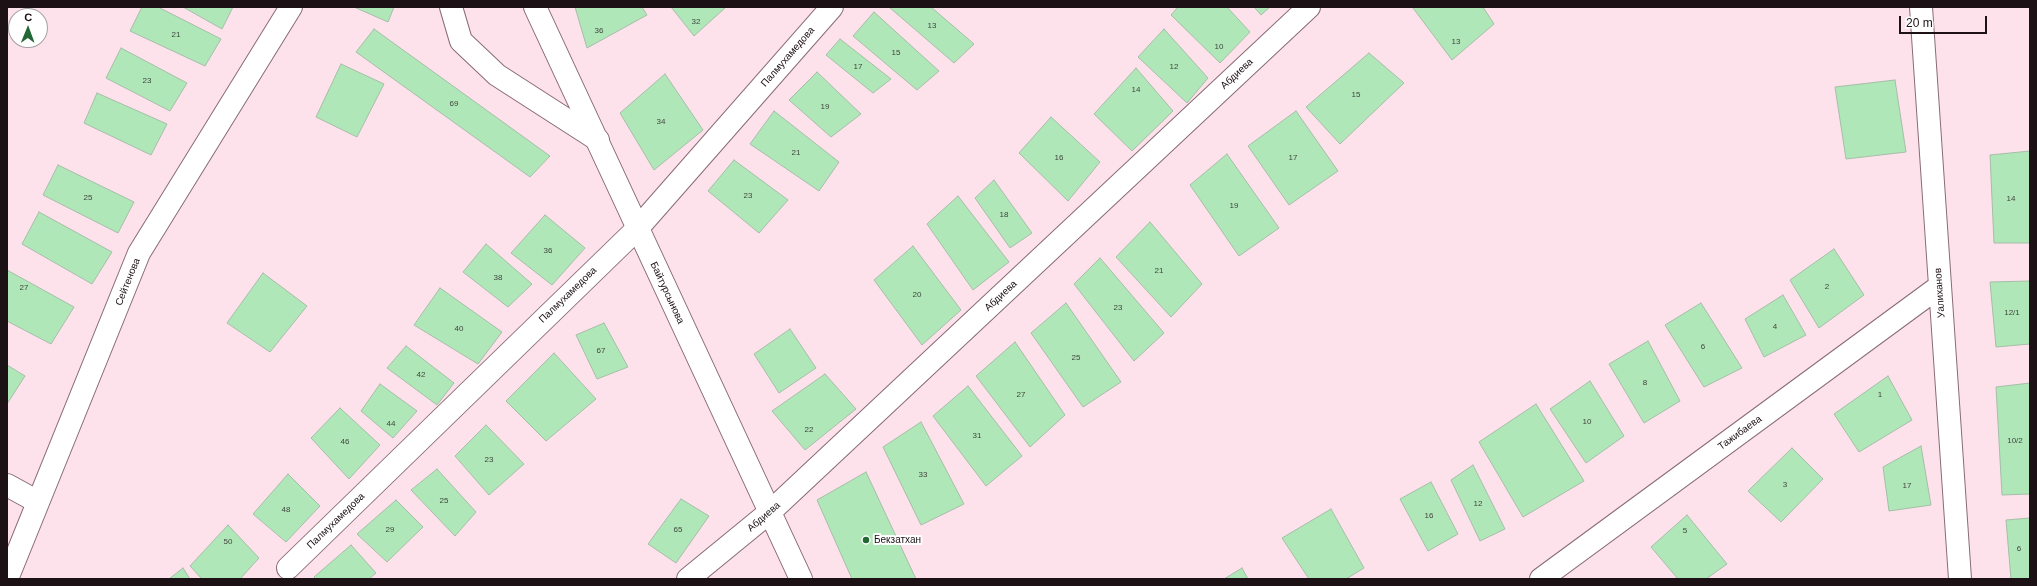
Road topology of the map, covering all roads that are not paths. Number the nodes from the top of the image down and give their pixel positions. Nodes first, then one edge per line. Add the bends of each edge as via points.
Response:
1 (291, 7) edge
2 (451, 7) edge
3 (535, 7) edge
4 (832, 7) edge
5 (1309, 7) edge
6 (1921, 7) edge
7 (598, 140) junction
8 (637, 229) junction
9 (1940, 286) junction
10 (7, 485) edge
11 (38, 502) junction
12 (771, 511) junction
13 (288, 568) dead end
14 (7, 579) edge
15 (688, 579) edge
16 (801, 579) edge
17 (1541, 579) edge
18 (1960, 579) edge

1 - 11 street, Сейтенова via 140,253
2 - 7 street via 461,42 497,75
3 - 7 street, Байтурсынова
4 - 8 street, Палмухамедова
5 - 12 street, Абдиева
6 - 9 street, Уалиханов
7 - 8 street, Байтурсынова
8 - 12 street, Байтурсынова
8 - 13 street, Палмухамедова
9 - 17 street, Тажибаева
9 - 18 street, Уалиханов
10 - 11 street
11 - 14 street, Сейтенова
12 - 15 street, Абдиева
12 - 16 street, Байтурсынова

